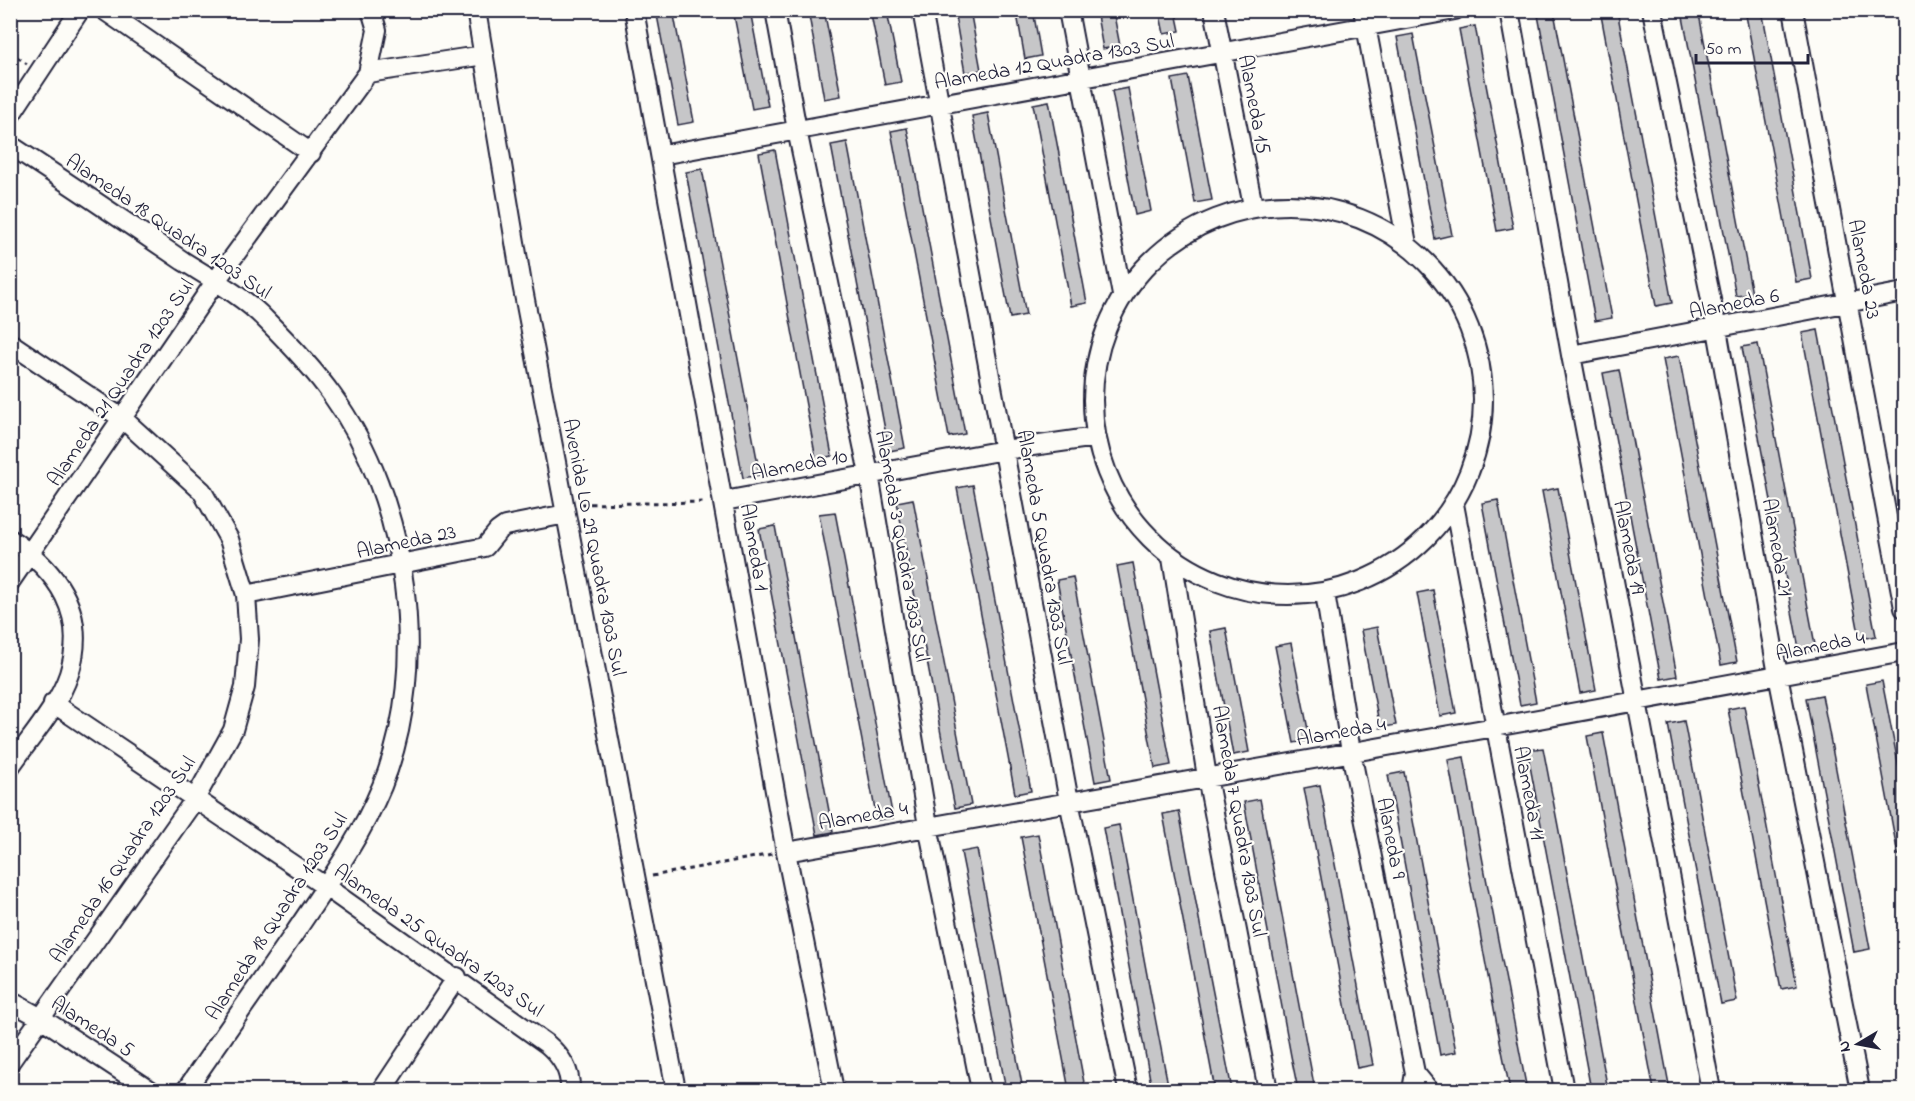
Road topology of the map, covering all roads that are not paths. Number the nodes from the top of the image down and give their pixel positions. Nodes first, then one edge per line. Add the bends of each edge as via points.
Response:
1 (80, 10) edge
2 (104, 10) edge
3 (371, 10) edge
4 (476, 10) edge
5 (634, 10) edge
6 (775, 10) edge
7 (922, 10) edge
8 (1068, 10) edge
9 (1214, 10) edge
10 (1455, 10) edge
11 (1509, 10) edge
12 (1652, 10) edge
13 (1793, 10) edge
14 (1364, 18) edge
15 (1222, 53) junction
16 (484, 55) junction
17 (370, 67) junction
18 (1081, 79) junction
19 (940, 105) junction
20 (10, 116) edge
21 (797, 130) junction
22 (10, 145) edge
23 (311, 153) junction
24 (661, 155) junction
25 (1253, 206) junction
26 (1407, 244) junction
27 (215, 282) junction
28 (1905, 292) edge
29 (1122, 295) junction
30 (1849, 303) junction
31 (1717, 329) junction
32 (10, 343) edge
33 (1571, 355) junction
34 (123, 419) junction
35 (1096, 437) junction
36 (1005, 450) junction
37 (869, 474) junction
38 (724, 501) junction
39 (1454, 504) junction
40 (565, 509) junction
41 (10, 539) edge
42 (31, 552) junction
43 (1172, 558) junction
44 (400, 566) junction
45 (10, 582) edge
46 (1326, 593) junction
47 (246, 596) junction
48 (1905, 608) edge
49 (1905, 652) edge
50 (1778, 675) junction
51 (1636, 700) junction
52 (53, 703) junction
53 (1495, 727) junction
54 (1351, 752) junction
55 (10, 767) edge
56 (1207, 777) junction
57 (195, 799) junction
58 (1069, 801) junction
59 (928, 826) junction
60 (786, 852) junction
61 (326, 887) junction
62 (457, 977) junction
63 (10, 1001) edge
64 (41, 1018) junction
65 (10, 1062) edge
66 (1413, 1082) edge
67 (150, 1090) edge
68 (186, 1090) edge
69 (382, 1090) edge
70 (570, 1090) edge
71 (676, 1090) edge
72 (834, 1090) edge
73 (981, 1090) edge
74 (1128, 1090) edge
75 (1268, 1090) edge
76 (1429, 1090) edge
77 (1564, 1090) edge
78 (1711, 1090) edge
79 (1860, 1090) edge

1 - 20 street
2 - 23 street
3 - 17 street via 377,30
4 - 16 street, Avenida LO 29 Quadra 1303 Sul
5 - 24 street, Alameda 1
6 - 21 street, Alameda 3 Quadra 1303 Sul
7 - 19 street, Alameda 5 Quadra 1303 Sul
8 - 18 street
9 - 15 street, Alameda 15
10 - 14 street, Alameda 12 Quadra 1303 Sul
11 - 33 street, Alameda 19
12 - 31 street, Alameda 21
13 - 30 street, Alameda 23
14 - 15 street, Alameda 12 Quadra 1303 Sul
14 - 26 street
15 - 18 street, Alameda 12 Quadra 1303 Sul
15 - 25 street, Alameda 15
16 - 17 street
16 - 40 street, Avenida LO 29 Quadra 1303 Sul
17 - 23 street, Alameda 21 Quadra 1203 Sul
18 - 19 street, Alameda 12 Quadra 1303 Sul
18 - 29 street
19 - 21 street, Alameda 12 Quadra 1303 Sul
19 - 36 street, Alameda 5 Quadra 1303 Sul
21 - 24 street, Alameda 12 Quadra 1303 Sul
21 - 37 street, Alameda 3 Quadra 1303 Sul
22 - 27 street, Alameda 18 Quadra 1203 Sul
23 - 27 street, Alameda 21 Quadra 1203 Sul
24 - 38 street, Alameda 1
25 - 26 street via 1307,204 1360,217
25 - 29 street via 1201,223 1183,235 1157,253
26 - 39 street via 1442,278 1466,319 1480,365 1483,413 1478,441 1474,460
27 - 34 street, Alameda 21 Quadra 1203 Sul
27 - 44 street, Alameda 18 Quadra 1203 Sul via 264,316 332,395 366,454 386,505
28 - 30 street, Alameda 6
29 - 35 street via 1102,340 1093,388
30 - 31 street, Alameda 6
30 - 48 street, Alameda 23
31 - 33 street, Alameda 6
31 - 50 street, Alameda 21
32 - 34 street, Alameda 16 Quadra 1203 Sul
33 - 51 street, Alameda 19
34 - 42 street, Alameda 21 Quadra 1203 Sul
34 - 47 street, Alameda 16 Quadra 1203 Sul via 202,491 229,539
35 - 36 street, Alameda 10
35 - 43 street via 1111,483 1126,508 1137,525
36 - 37 street, Alameda 10
36 - 58 street, Alameda 5 Quadra 1303 Sul
37 - 38 street, Alameda 10
37 - 59 street, Alameda 3 Quadra 1303 Sul
38 - 60 street, Alameda 1
39 - 46 street via 1411,552 1376,576
39 - 53 street, Alameda 11
40 - 44 street, Alameda 23 via 505,526 485,547
40 - 71 street, Avenida LO 29 Quadra 1303 Sul
41 - 42 street
42 - 45 street, Alameda 21 Quadra 1203 Sul
42 - 52 street via 62,588 70,606 76,641 69,675
43 - 46 street via 1219,584 1272,596
43 - 56 street, Alameda 7 Quadra 1303 Sul
44 - 47 street, Alameda 23
44 - 61 street, Alameda 18 Quadra 1203 Sul via 409,630 401,722 383,784 361,830
46 - 54 street, Alaneda 9
47 - 57 street, Alameda 16 Quadra 1203 Sul via 249,639 245,687 233,730
49 - 50 street, Alameda 4
50 - 51 street, Alameda 4
50 - 79 street, Alameda 21
51 - 53 street, Alameda 4
51 - 78 street, Alameda 19
52 - 55 street
52 - 57 street, Alameda 25 Quadra 1203 Sul
53 - 54 street, Alameda 4
53 - 77 street, Alameda 11
54 - 56 street, Alameda 4
54 - 66 street, Alaneda 9
56 - 58 street, Alameda 4
56 - 75 street, Alameda 7 Quadra 1303 Sul
57 - 61 street, Alameda 25 Quadra 1203 Sul
57 - 64 street, Alameda 16 Quadra 1203 Sul
58 - 59 street, Alameda 4
58 - 74 street, Alameda 5 Quadra 1303 Sul
59 - 60 street, Alameda 4
59 - 73 street, Alameda 3 Quadra 1303 Sul
60 - 72 street, Alameda 1
61 - 62 street, Alameda 25 Quadra 1203 Sul
61 - 68 street, Alameda 18 Quadra 1203 Sul
62 - 69 street
62 - 70 street, Alameda 25 Quadra 1203 Sul via 559,1054 567,1068
63 - 64 street, Alameda 5
64 - 65 street, Alameda 16 Quadra 1203 Sul
64 - 67 street, Alameda 5
66 - 76 street

